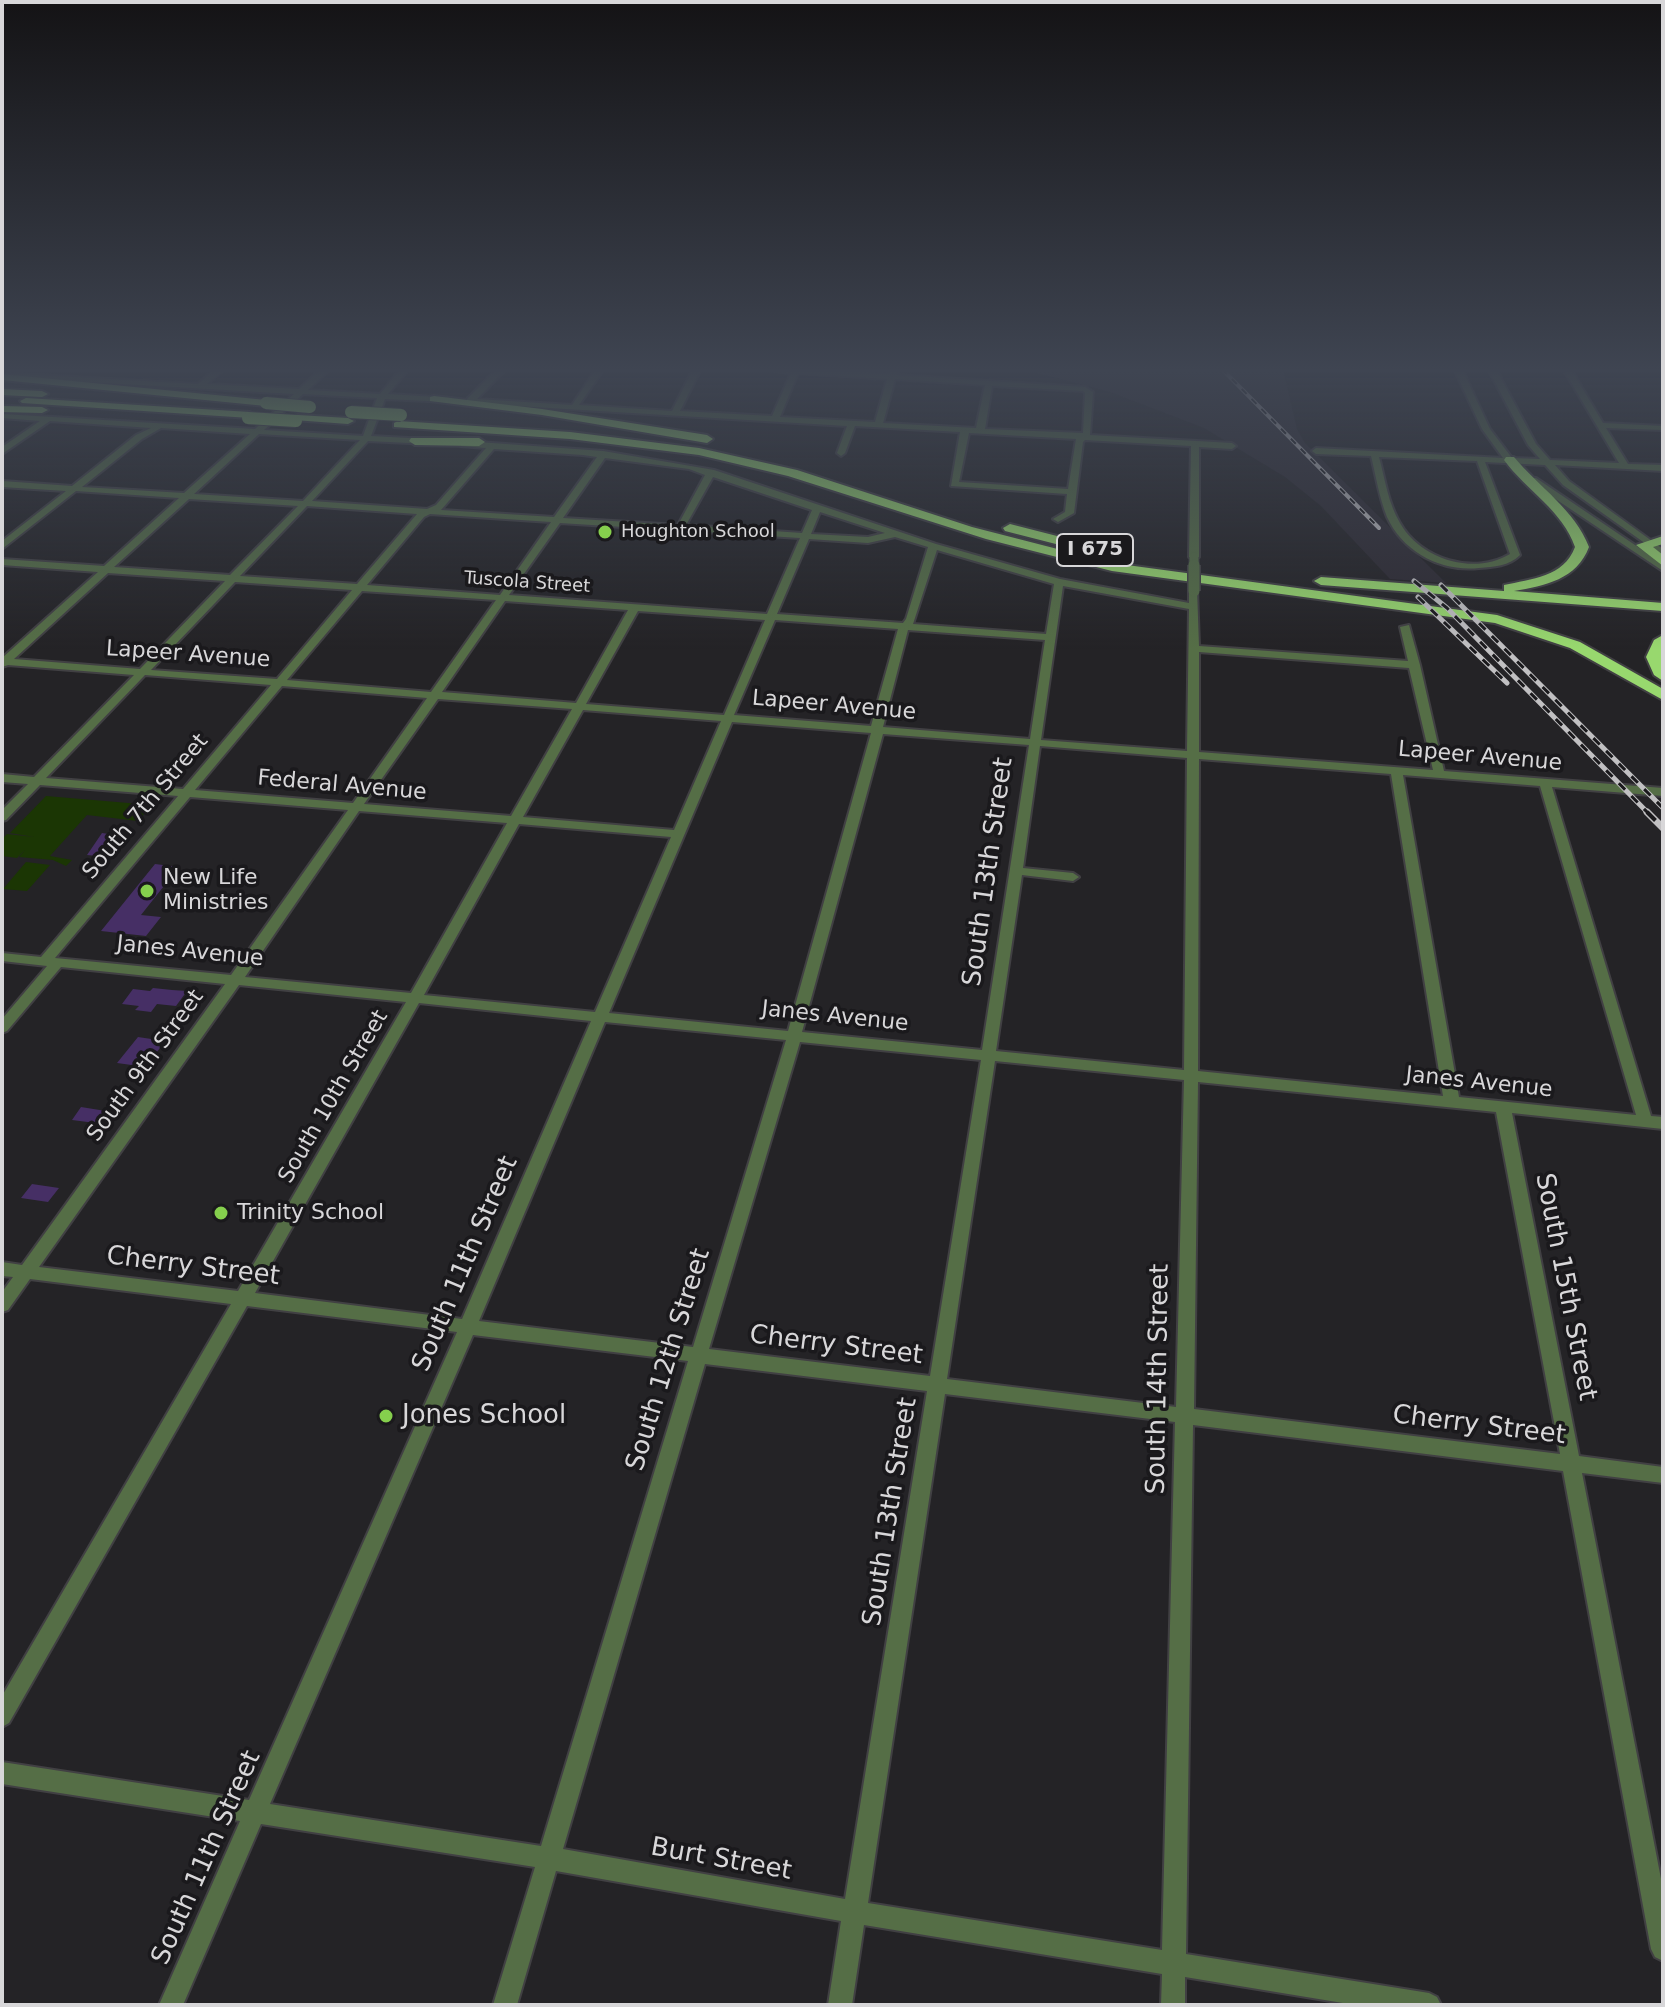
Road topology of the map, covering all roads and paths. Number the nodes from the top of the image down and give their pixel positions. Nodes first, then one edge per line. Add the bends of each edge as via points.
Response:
1 (1547, 462) edge
2 (106, 463) edge
3 (225, 463) edge
4 (343, 463) edge
5 (478, 463) edge
6 (597, 463) edge
7 (669, 463) edge
8 (745, 463) edge
9 (751, 463) edge
10 (796, 463) edge
11 (958, 463) edge
12 (1076, 463) edge
13 (1195, 463) edge
14 (1377, 463) edge
15 (1481, 463) edge
16 (1512, 463) edge
17 (1513, 463) edge
18 (1557, 463) edge
19 (1624, 463) edge
20 (762, 465) junction
21 (1626, 467) junction
22 (1663, 468) edge
23 (711, 472) junction
24 (2, 484) edge
25 (73, 488) junction
26 (1072, 492) junction
27 (189, 496) junction
28 (305, 503) junction
29 (818, 507) junction
30 (430, 511) junction
31 (556, 519) junction
32 (1058, 519) dead end
33 (681, 527) junction
34 (896, 533) junction
35 (806, 535) junction
36 (1663, 540) edge
37 (1646, 543) junction
38 (2, 546) edge
39 (933, 546) junction
40 (1663, 553) edge
41 (2, 562) edge
42 (1663, 562) edge
43 (1663, 568) edge
44 (107, 570) junction
45 (232, 578) junction
46 (1059, 582) junction
47 (360, 587) junction
48 (1448, 591) junction
49 (502, 597) junction
50 (1343, 597) junction
51 (635, 607) junction
52 (1194, 607) junction
53 (1663, 607) edge
54 (771, 616) junction
55 (1663, 619) edge
56 (906, 626) junction
57 (1405, 627) dead end
58 (1049, 637) junction
59 (1663, 639) edge
60 (1194, 649) junction
61 (3, 662) edge
62 (1415, 665) junction
63 (142, 671) junction
64 (1663, 676) edge
65 (281, 682) junction
66 (435, 694) junction
67 (1663, 695) edge
68 (581, 706) junction
69 (729, 718) junction
70 (875, 729) junction
71 (1035, 742) junction
72 (1193, 754) junction
73 (1396, 770) junction
74 (1439, 773) junction
75 (2, 778) edge
76 (36, 781) junction
77 (1545, 782) junction
78 (1663, 792) edge
79 (186, 793) junction
80 (356, 807) junction
81 (2, 817) edge
82 (517, 820) junction
83 (679, 834) junction
84 (1016, 871) junction
85 (1073, 877) dead end
86 (2, 957) edge
87 (51, 962) junction
88 (236, 979) junction
89 (416, 997) junction
90 (602, 1016) junction
91 (2, 1028) edge
92 (794, 1035) junction
93 (989, 1055) junction
94 (1192, 1076) junction
95 (1452, 1102) junction
96 (1503, 1107) junction
97 (1645, 1121) junction
98 (1663, 1123) edge
99 (2, 1269) edge
100 (26, 1272) junction
101 (243, 1299) junction
102 (2, 1305) edge
103 (468, 1326) junction
104 (698, 1355) junction
105 (938, 1386) junction
106 (1185, 1417) junction
107 (1572, 1464) junction
108 (1663, 1475) edge
109 (2, 1716) edge
110 (2, 1773) edge
111 (254, 1813) junction
112 (549, 1858) junction
113 (854, 1912) junction
114 (1663, 1949) edge
115 (1174, 1962) junction
116 (171, 2005) edge
117 (505, 2005) edge
118 (840, 2005) edge
119 (1173, 2005) edge
120 (1429, 2005) edge

1 - 37 street via 1593,505
2 - 25 street
3 - 27 street
4 - 28 street
5 - 30 street, South 7th Street
6 - 31 street, South 9th Street
7 - 23 street
8 - 20 highway
9 - 20 highway, I 675
10 - 48 highway, I 675 via 1104,552 1269,576
11 - 26 street via 954,484
12 - 26 street
13 - 52 street, South 14th Street, bridge
14 - 15 street via 1397,528 1447,565 1496,563 1515,555
16 - 48 highway via 1573,524 1580,536 1580,554 1564,570 1541,581
17 - 43 street
18 - 21 street
19 - 21 street
20 - 50 highway, I 675 via 1088,562
21 - 22 street
23 - 29 street
23 - 33 street
24 - 25 street
25 - 27 street
25 - 38 street
26 - 32 street via 1069,513
27 - 28 street
27 - 44 street
28 - 30 street
28 - 45 street
29 - 34 street
29 - 35 street, South 11th Street
30 - 31 street
30 - 47 street, South 7th Street
31 - 33 street
31 - 49 street, South 9th Street
33 - 35 street
34 - 35 street via 868,540
34 - 39 street
35 - 54 street, South 11th Street
36 - 37 highway
37 - 40 street
37 - 42 highway via 1644,547
39 - 46 street
39 - 56 street, South 12th Street
41 - 44 street, Tuscola Street
44 - 45 street, Tuscola Street
44 - 61 street
45 - 47 street, Tuscola Street
45 - 63 street
46 - 52 street
46 - 58 street, South 13th Street
47 - 49 street, Tuscola Street
47 - 65 street, South 7th Street
48 - 53 highway, I 675
49 - 51 street, Tuscola Street
49 - 66 street, South 9th Street
50 - 55 highway, I 675
50 - 67 highway via 1526,627 1575,645
51 - 54 street, Tuscola Street
51 - 68 street, South 10th Street
52 - 60 street, South 14th Street
54 - 56 street, Tuscola Street
54 - 69 street, South 11th Street
56 - 58 street, Tuscola Street
56 - 70 street, South 12th Street
57 - 62 street
58 - 71 street, South 13th Street
59 - 64 highway via 1653,657
60 - 62 street
60 - 72 street, South 14th Street
61 - 63 street, Lapeer Avenue
62 - 74 street
63 - 65 street, Lapeer Avenue
63 - 76 street
65 - 66 street, Lapeer Avenue
65 - 79 street, South 7th Street
66 - 68 street, Lapeer Avenue
66 - 80 street, South 9th Street
68 - 69 street, Lapeer Avenue
68 - 82 street, South 10th Street
69 - 70 street, Lapeer Avenue
69 - 83 street, South 11th Street
70 - 71 street, Lapeer Avenue
70 - 92 street, South 12th Street
71 - 72 street, Lapeer Avenue
71 - 84 street, South 13th Street
72 - 73 street, Lapeer Avenue
72 - 94 street, South 14th Street
73 - 74 street, Lapeer Avenue
73 - 95 street
74 - 77 street, Lapeer Avenue
75 - 76 street, Federal Avenue
76 - 79 street, Federal Avenue
76 - 81 street
77 - 78 street, Lapeer Avenue
77 - 97 street
79 - 80 street, Federal Avenue
79 - 87 street, South 7th Street
80 - 82 street, Federal Avenue
80 - 88 street, South 9th Street
82 - 83 street, Federal Avenue
82 - 89 street, South 10th Street
83 - 90 street, South 11th Street
84 - 85 street
84 - 93 street, South 13th Street
86 - 87 street, Janes Avenue
87 - 88 street, Janes Avenue
87 - 91 street, South 7th Street
88 - 89 street, Janes Avenue
88 - 100 street, South 9th Street
89 - 90 street, Janes Avenue
89 - 101 street, South 10th Street
90 - 92 street, Janes Avenue
90 - 103 street, South 11th Street
92 - 93 street, Janes Avenue
92 - 104 street, South 12th Street
93 - 94 street, Janes Avenue
93 - 105 street, South 13th Street
94 - 95 street, Janes Avenue
94 - 106 street, South 14th Street
95 - 96 street, Janes Avenue
96 - 97 street, Janes Avenue
96 - 107 street, South 15th Street
97 - 98 street, Janes Avenue
99 - 100 street, Cherry Street
100 - 101 street, Cherry Street
100 - 102 street, South 9th Street
101 - 103 street, Cherry Street
101 - 109 street, South 10th Street
103 - 104 street, Cherry Street
103 - 111 street, South 11th Street
104 - 105 street, Cherry Street
104 - 112 street, South 12th Street
105 - 106 street, Cherry Street
105 - 113 street, South 13th Street
106 - 107 street, Cherry Street
106 - 115 street, South 14th Street
107 - 108 street, Cherry Street
107 - 114 street, South 15th Street
110 - 111 street, Burt Street
111 - 112 street, Burt Street
111 - 116 street, South 11th Street
112 - 113 street, Burt Street
112 - 117 street, South 12th Street
113 - 115 street, Burt Street
113 - 118 street, South 13th Street
115 - 119 street, South 14th Street
115 - 120 street, Burt Street

